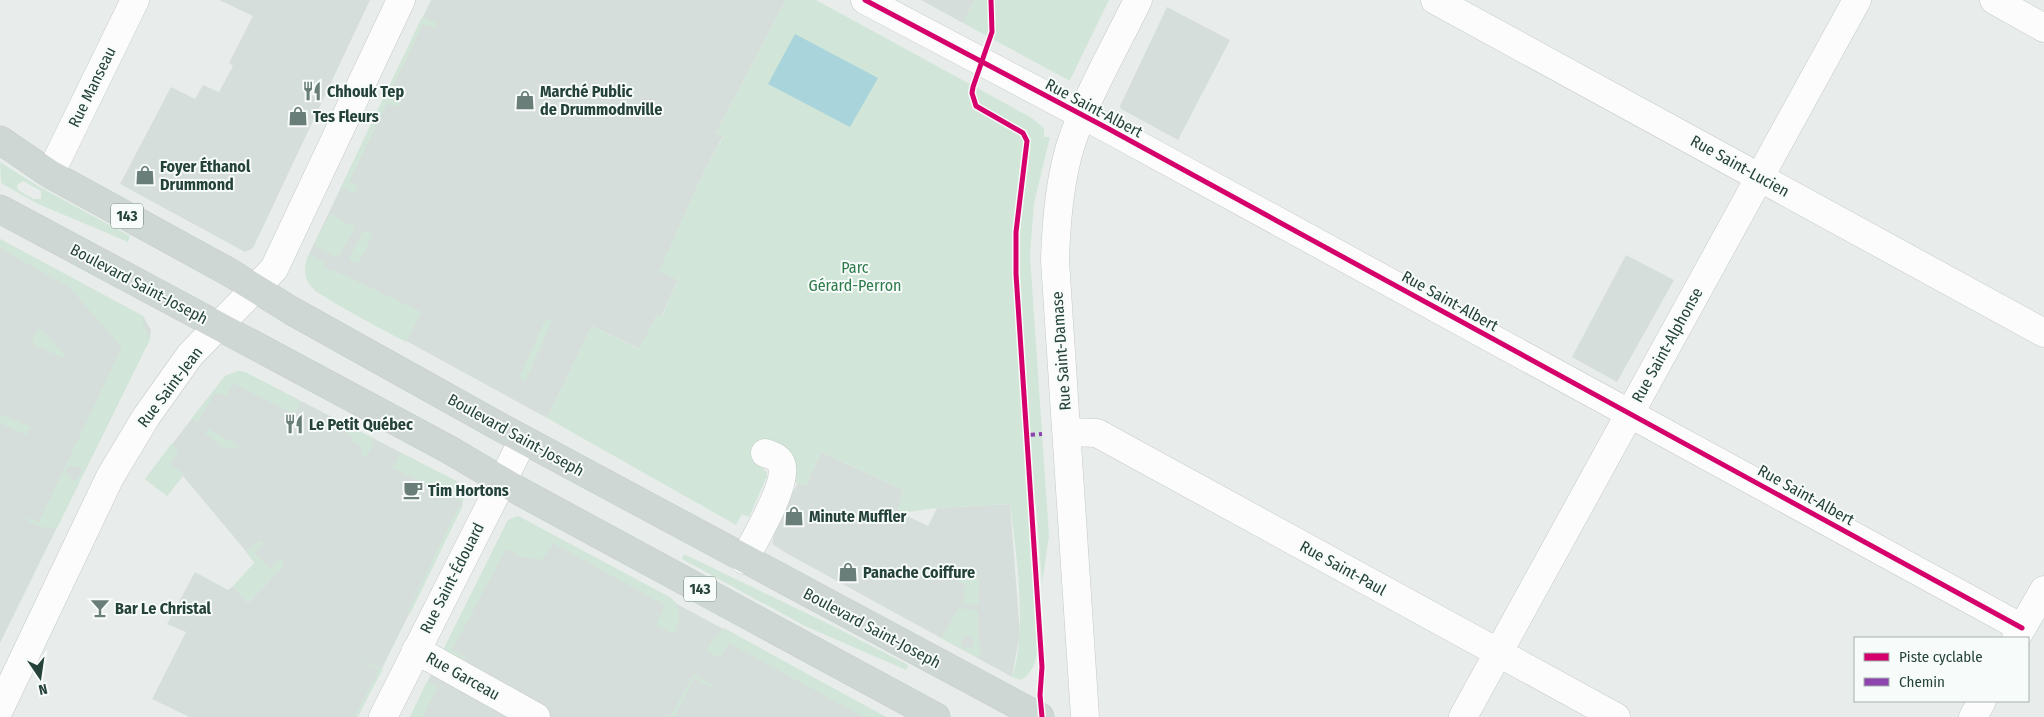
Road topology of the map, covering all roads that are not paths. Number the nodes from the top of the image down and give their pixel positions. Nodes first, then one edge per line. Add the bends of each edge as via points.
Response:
1 (135, 0) edge
2 (401, 0) edge
3 (865, 0) edge
4 (1138, 0) edge
5 (1435, 0) edge
6 (1857, 0) edge
7 (1994, 0) edge
8 (2044, 28) edge
9 (1082, 115) junction
10 (0, 140) edge
11 (50, 174) junction
12 (1759, 177) junction
13 (0, 209) edge
14 (256, 289) junction
15 (219, 327) junction
16 (2044, 333) edge
17 (1630, 413) junction
18 (1067, 432) junction
19 (523, 440) junction
20 (765, 453) dead end
21 (502, 480) junction
22 (744, 560) junction
23 (2044, 590) edge
24 (2019, 633) edge
25 (416, 650) junction
26 (1499, 652) junction
27 (1981, 702) edge
28 (0, 708) edge
29 (383, 717) edge
30 (536, 717) edge
31 (936, 717) edge
32 (1040, 717) edge
33 (1085, 717) edge
34 (1463, 717) edge
35 (1616, 717) edge
36 (1973, 717) edge

1 - 11 street, Rue Manseau
2 - 14 street, Rue Saint-Jean via 274,269
3 - 9 street, Rue Saint-Albert
4 - 9 street, Rue Saint-Damase
5 - 12 street, Rue Saint-Lucien
6 - 12 street, Rue Saint-Alphonse
7 - 8 street
9 - 17 street, Rue Saint-Albert
9 - 18 street, Rue Saint-Damase via 1070,147 1058,202 1056,229 1055,261
10 - 11 main road, Boulevard Saint-Joseph / 143
11 - 14 main road, Boulevard Saint-Joseph / 143
12 - 16 street, Rue Saint-Lucien
12 - 17 street, Rue Saint-Alphonse
13 - 15 main road, Boulevard Saint-Joseph / 143
14 - 15 street, Rue Saint-Jean
14 - 19 main road, Boulevard Saint-Joseph / 143
15 - 21 main road, Boulevard Saint-Joseph / 143
15 - 28 street, Rue Saint-Jean via 185,363 146,417 110,477
17 - 24 street, Rue Saint-Albert
17 - 26 street, Rue Saint-Alphonse
18 - 26 street, Rue Saint-Paul via 1097,433
18 - 33 street, Rue Saint-Damase
19 - 21 street, Rue Saint-Édouard
19 - 22 main road, Boulevard Saint-Joseph / 143
20 - 22 street via 778,459 782,477
21 - 25 street, Rue Saint-Édouard
21 - 31 main road, Boulevard Saint-Joseph / 143
22 - 32 main road, Boulevard Saint-Joseph / 143
23 - 24 street
25 - 29 street, Rue Saint-Édouard
25 - 30 street, Rue Garceau
26 - 34 street, Rue Saint-Alphonse
26 - 35 street, Rue Saint-Paul
27 - 36 street

